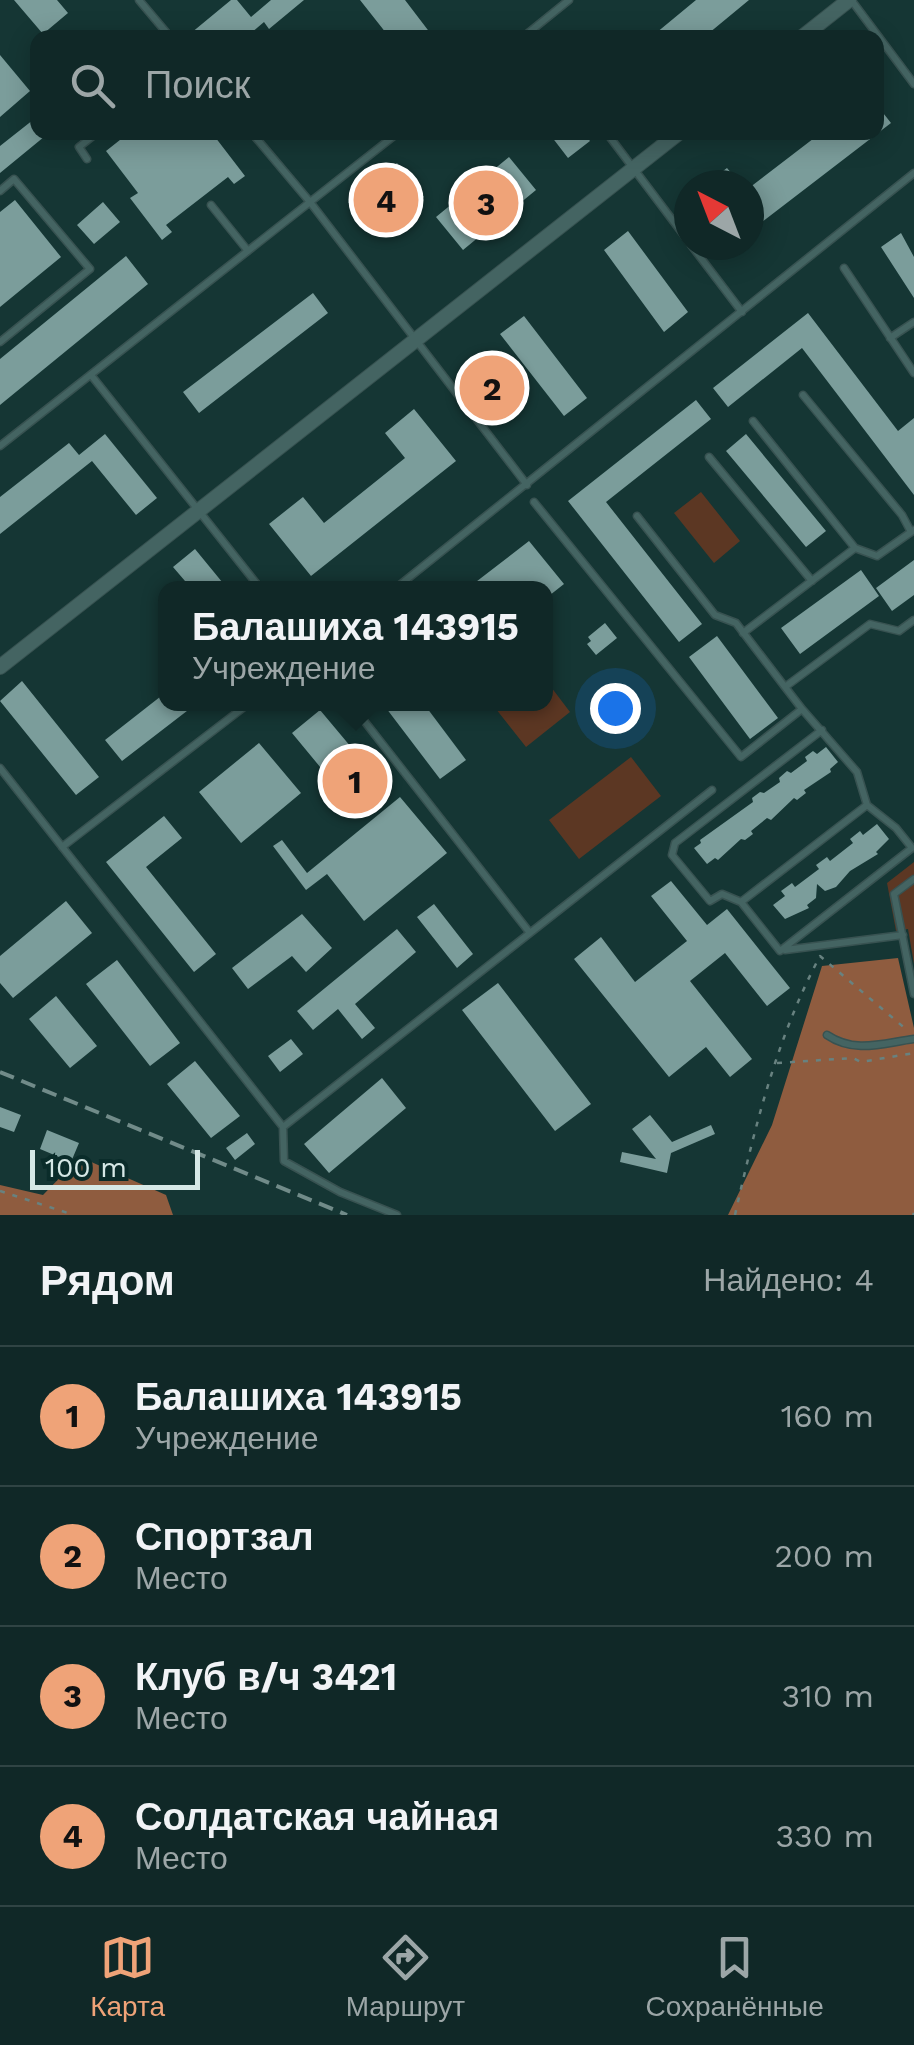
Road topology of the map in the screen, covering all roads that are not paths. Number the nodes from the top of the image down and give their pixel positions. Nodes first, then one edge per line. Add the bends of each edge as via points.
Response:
1 (139, 0) edge
2 (569, 0) edge
3 (850, 0) edge
4 (164, 30) edge
5 (535, 30) edge
6 (812, 30) edge
7 (873, 30) edge
8 (884, 45) edge
9 (914, 84) edge
10 (88, 140) edge
11 (258, 140) edge
12 (389, 140) edge
13 (612, 140) edge
14 (670, 140) edge
15 (87, 159) dead end
16 (634, 169) junction
17 (914, 173) edge
18 (0, 191) edge
19 (310, 202) junction
20 (211, 205) dead end
21 (674, 223) edge
22 (248, 251) junction
23 (702, 260) edge
24 (844, 268) dead end
25 (742, 312) junction
26 (914, 322) edge
27 (890, 338) junction
28 (416, 340) junction
29 (0, 342) edge
30 (914, 373) edge
31 (91, 374) junction
32 (803, 394) dead end
33 (752, 421) dead end
34 (0, 446) edge
35 (709, 457) dead end
36 (527, 485) junction
37 (534, 502) dead end
38 (198, 511) junction
39 (637, 516) dead end
40 (912, 530) edge
41 (855, 548) junction
42 (254, 581) edge
43 (405, 581) edge
44 (812, 581) junction
45 (914, 620) edge
46 (744, 632) junction
47 (0, 667) edge
48 (785, 688) junction
49 (802, 709) junction
50 (239, 711) edge
51 (356, 711) edge
52 (822, 730) junction
53 (0, 768) edge
54 (712, 790) dead end
55 (867, 806) junction
56 (62, 847) junction
57 (914, 879) edge
58 (741, 902) junction
59 (530, 933) junction
60 (903, 935) junction
61 (780, 951) junction
62 (914, 994) edge
63 (828, 1034) dead end
64 (914, 1037) edge
65 (283, 1127) junction
66 (397, 1215) edge

1 - 4 lane
2 - 5 lane
3 - 6 street
3 - 7 lane
8 - 9 lane
10 - 15 lane via 78,148
11 - 19 lane
12 - 19 lane
13 - 16 lane
14 - 16 street
16 - 21 lane
16 - 28 street
17 - 25 lane
18 - 29 lane via 14,179 90,270
19 - 22 lane
19 - 28 lane
20 - 22 lane
22 - 31 lane
23 - 25 lane
24 - 27 lane
25 - 36 lane
26 - 27 lane
27 - 30 lane
28 - 36 lane
28 - 38 street
31 - 34 lane
31 - 38 lane
32 - 40 lane
33 - 41 lane
35 - 44 lane
36 - 43 lane
37 - 49 lane via 741,757
38 - 42 lane
38 - 47 street
39 - 46 lane via 715,615
40 - 41 lane via 877,556
41 - 44 lane
44 - 46 lane
45 - 48 lane via 899,631 870,624
46 - 48 lane
48 - 49 lane
49 - 52 lane
50 - 56 lane
51 - 59 lane
52 - 55 lane via 857,772
52 - 58 lane via 675,843 672,855 710,901 722,894
53 - 56 lane
54 - 59 lane
55 - 58 lane
55 - 61 lane via 912,848
56 - 65 lane
57 - 60 lane via 894,894
58 - 61 lane
59 - 65 lane
60 - 61 lane
60 - 62 lane
63 - 64 lane via 856,1047
65 - 66 lane via 284,1161

